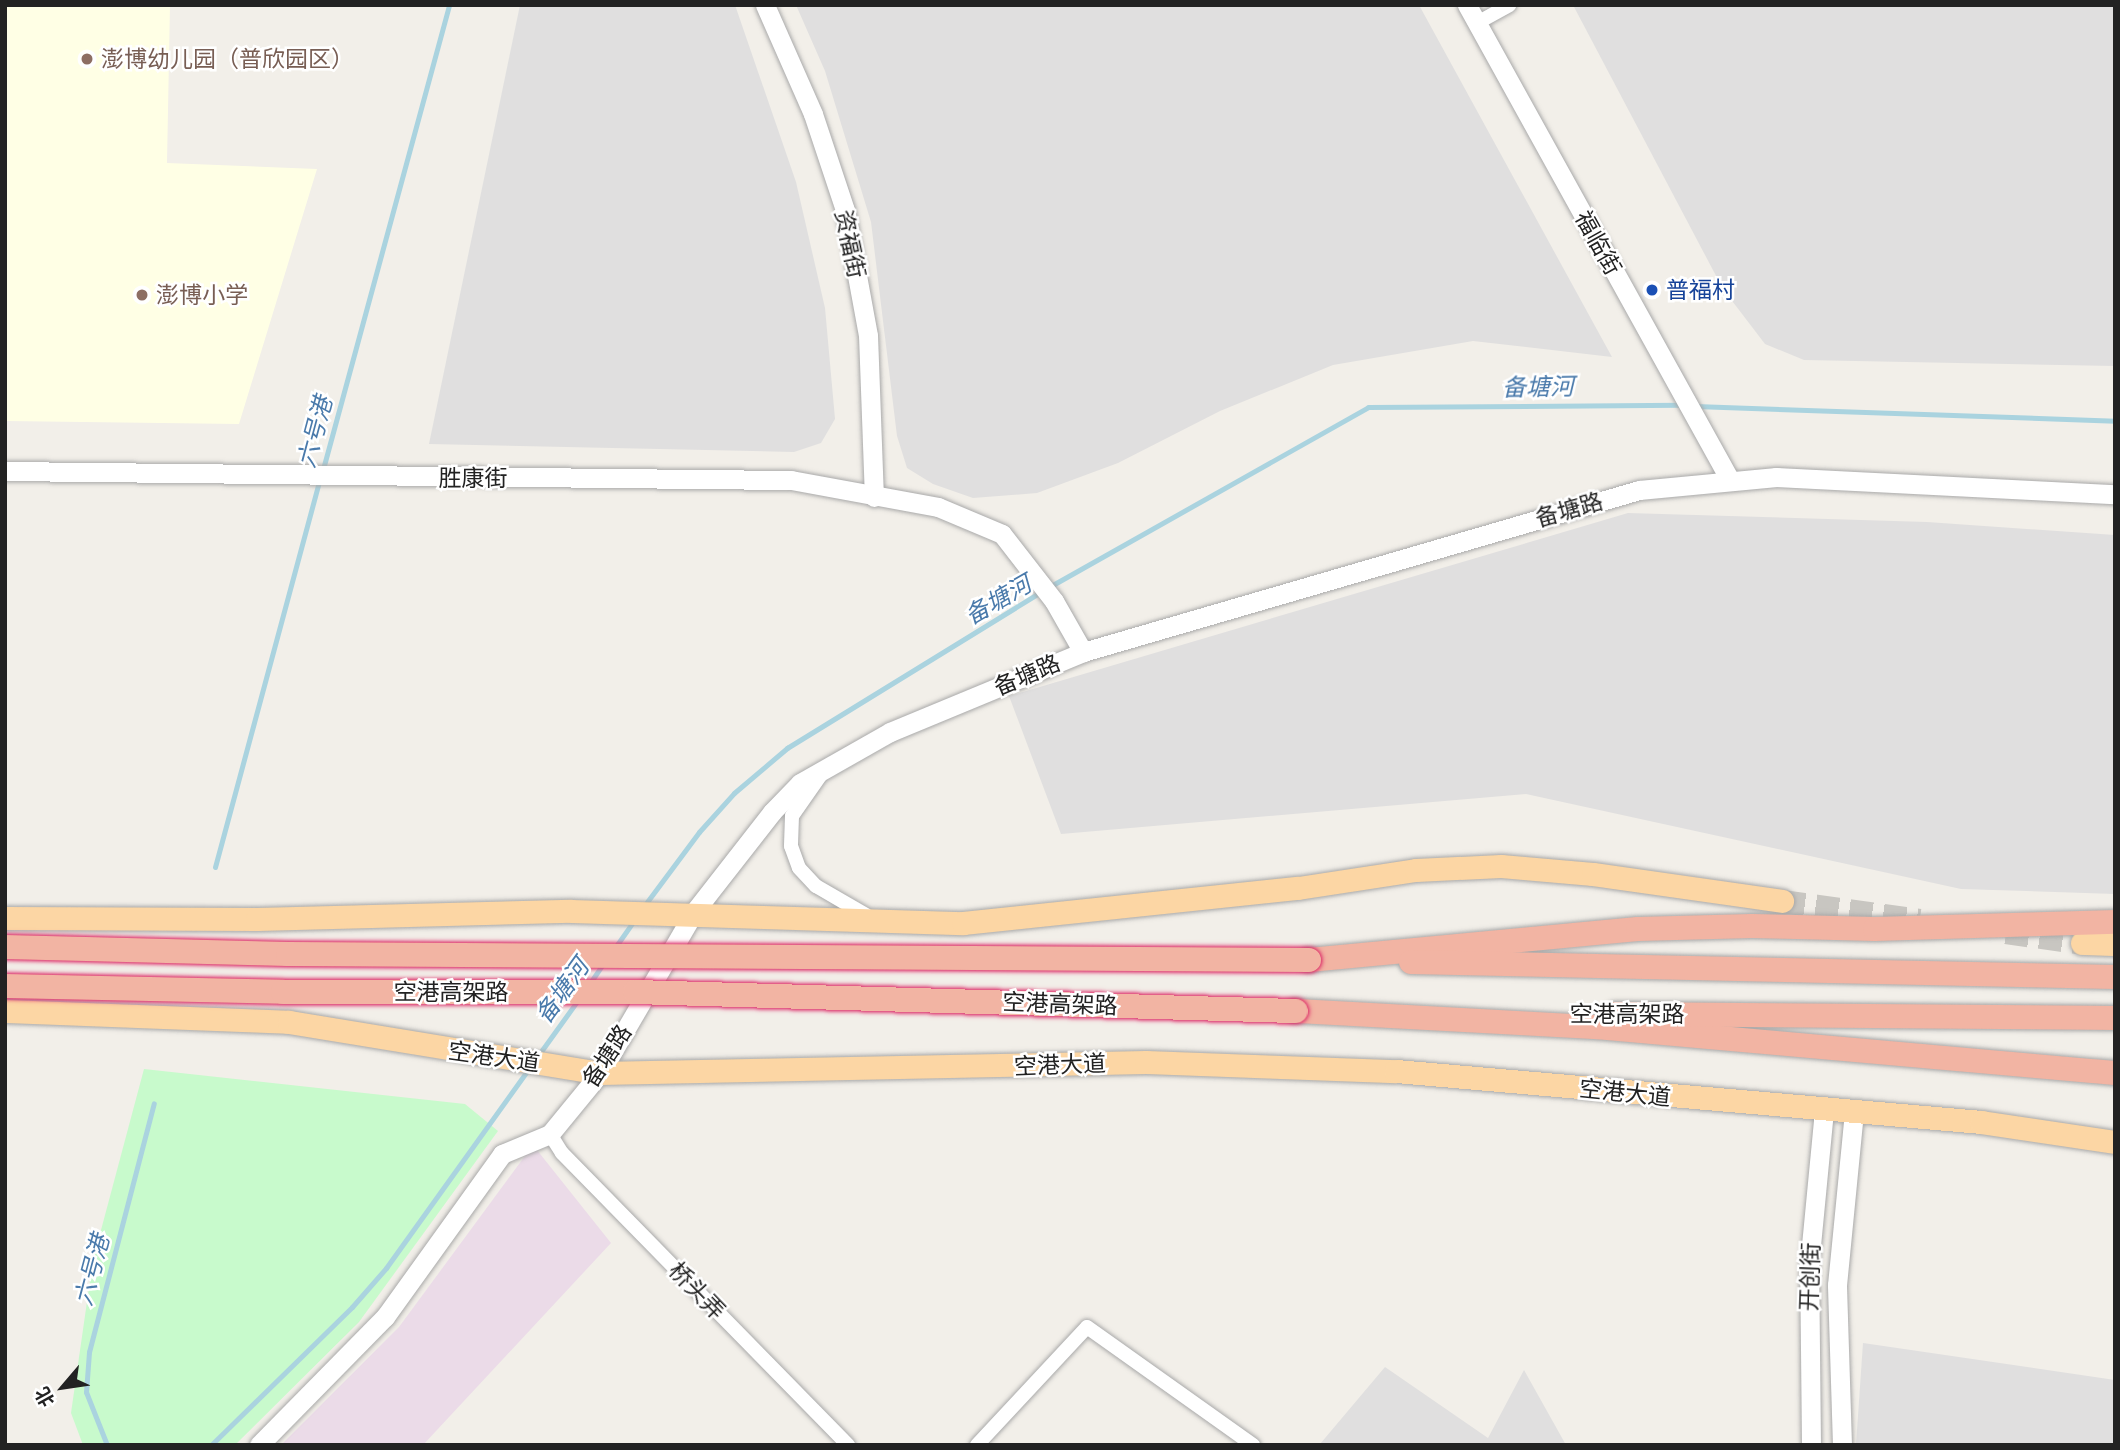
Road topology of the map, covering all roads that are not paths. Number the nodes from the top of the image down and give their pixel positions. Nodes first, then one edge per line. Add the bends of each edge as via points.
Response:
1 (765, 5) edge
2 (1467, 5) edge
3 (1509, 5) edge
4 (1477, 23) junction
5 (5, 471) edge
6 (1730, 480) junction
7 (2115, 495) edge
8 (874, 497) junction
9 (1083, 652) junction
10 (831, 764) junction
11 (1782, 901) tunnel mouth
12 (694, 912) junction
13 (5, 918) edge
14 (874, 919) junction
15 (2115, 922) edge
16 (2082, 943) tunnel mouth
17 (2115, 944) edge
18 (5, 947) edge
19 (1308, 960) junction
20 (2115, 977) edge
21 (5, 986) edge
22 (5, 1011) edge
23 (1296, 1012) junction
24 (2115, 1018) edge
25 (600, 1073) junction
26 (2115, 1073) edge
27 (1824, 1110) junction
28 (1854, 1112) junction
29 (550, 1134) junction
30 (2115, 1142) edge
31 (259, 1445) edge
32 (848, 1445) edge
33 (977, 1445) edge
34 (1252, 1445) edge
35 (1811, 1445) edge
36 (1842, 1445) edge

1 - 8 street, 资福街 via 813,114 845,210 868,335
2 - 4 street, 福临街
3 - 4 street
4 - 6 street, 福临街
5 - 8 street, 胜康街 via 791,480
6 - 7 street, 备塘路 via 1776,477
6 - 9 street, 备塘路 via 1639,490
8 - 9 street, 胜康街 via 938,507 1002,534 1054,601
9 - 10 street, 备塘路 via 890,732
10 - 12 street, 备塘路 via 800,783 772,812
10 - 14 street via 792,816 791,846 799,868 816,886
11 - 14 main road via 1501,866 1416,870 1298,888 963,923
12 - 13 main road
12 - 14 main road
12 - 25 street, 备塘路
15 - 19 highway via 1638,929
16 - 17 main road
18 - 19 highway, 空港高架路, bridge via 288,954
19 - 20 highway, 空港高架路
21 - 23 highway, 空港高架路, bridge via 635,992
22 - 25 main road, 空港大道 via 289,1022
23 - 24 highway, 空港高架路
23 - 26 highway via 1610,1028
25 - 27 main road, 空港大道 via 1146,1062 1396,1070
25 - 29 street, 备塘路
27 - 28 main road, 空港大道
27 - 35 street, 开创街 via 1809,1266
28 - 30 main road, 空港大道 via 1981,1122
28 - 36 street, 开创街 via 1837,1285
29 - 31 street, 备塘路 via 502,1154 385,1317
29 - 32 street, 桥头弄 via 562,1153
33 - 34 street via 1087,1327

